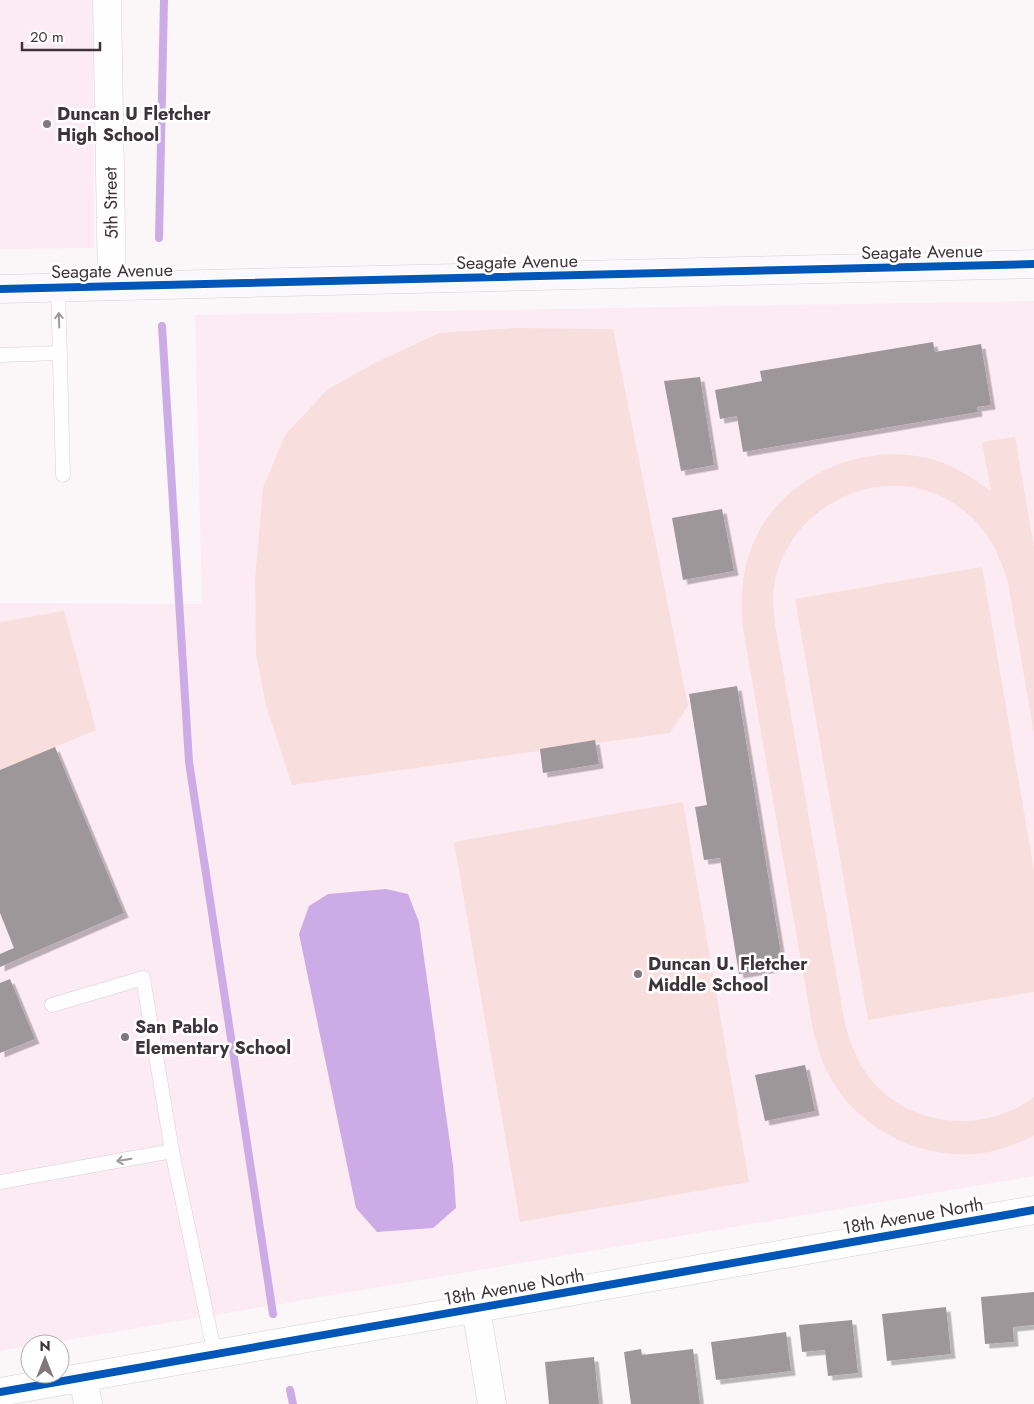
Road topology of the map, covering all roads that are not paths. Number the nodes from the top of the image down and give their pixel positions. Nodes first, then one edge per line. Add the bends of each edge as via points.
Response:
1 (107, 0) edge
2 (1034, 264) edge
3 (112, 286) junction
4 (58, 287) junction
5 (0, 289) edge
6 (60, 353) junction
7 (0, 355) edge
8 (63, 476) dead end
9 (52, 1005) dead end
10 (172, 1151) junction
11 (0, 1182) edge
12 (1034, 1210) edge
13 (476, 1309) junction
14 (215, 1356) junction
15 (85, 1391) edge
16 (0, 1392) edge
17 (492, 1404) edge

1 - 3 street, 5th Street
2 - 3 street, Seagate Avenue
3 - 4 street, Seagate Avenue
4 - 5 street, Seagate Avenue
6 -> 4 lane
6 - 7 lane
6 - 8 lane
9 - 10 lane via 143,978
10 -> 11 lane
10 - 14 lane
12 - 13 street, 18th Avenue North
13 - 14 street, 18th Avenue North
13 - 17 street
14 - 15 street, 18th Avenue North
15 - 16 street, 18th Avenue North

